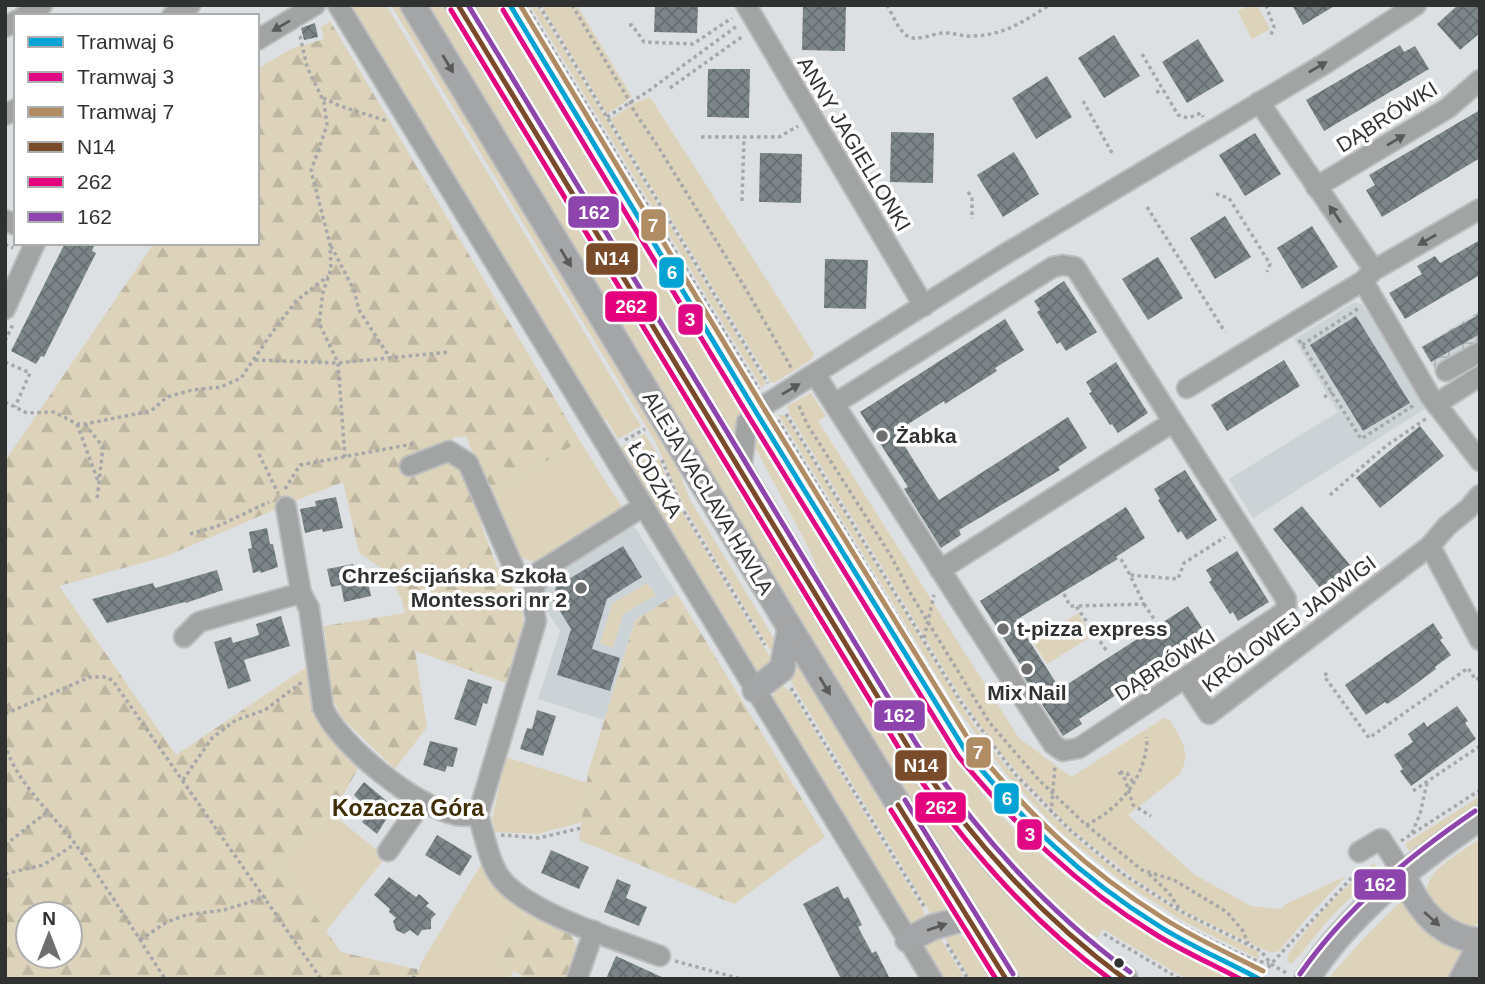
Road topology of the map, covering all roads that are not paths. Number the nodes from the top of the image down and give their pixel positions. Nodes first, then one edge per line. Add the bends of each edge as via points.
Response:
1 (338, 5) edge
2 (413, 5) edge
3 (458, 5) edge
4 (1416, 5) edge
5 (303, 10) edge
6 (752, 15) edge
7 (259, 39) edge
8 (1480, 80) edge
9 (1259, 102) junction
10 (1316, 187) junction
11 (1480, 209) edge
12 (34, 245) edge
13 (1369, 276) junction
14 (924, 306) junction
15 (5, 309) edge
16 (1480, 352) edge
17 (1446, 371) dead end
18 (815, 374) junction
19 (1480, 376) edge
20 (1187, 388) dead end
21 (1435, 403) junction
22 (834, 404) junction
23 (1173, 422) junction
24 (1480, 461) edge
25 (410, 466) dead end
26 (741, 472) junction
27 (1480, 495) edge
28 (283, 502) road end
29 (644, 506) junction
30 (1430, 546) junction
31 (940, 570) junction
32 (537, 579) junction
33 (301, 593) junction
34 (790, 628) junction
35 (184, 637) dead end
36 (1480, 640) edge
37 (1186, 679) junction
38 (755, 690) junction
39 (423, 801) junction
40 (478, 815) junction
41 (1480, 818) edge
42 (388, 851) dead end
43 (1359, 852) dead end
44 (1403, 873) junction
45 (967, 918) junction
46 (594, 931) junction
47 (908, 940) junction
48 (1480, 943) edge
49 (660, 957) road end
50 (577, 979) edge
51 (932, 979) edge
52 (1006, 979) edge
53 (1125, 979) edge
54 (1307, 979) edge
55 (1462, 979) edge

1 - 29 street, ŁÓDZKA
2 -> 34 main road, ALEJA VACLAVA HAVLA
3 - 26 main road, ALEJA VACLAVA HAVLA
9 -> 4 street
5 -> 7 street
6 - 14 street, ANNY JAGIELLONKI
10 -> 8 street, DĄBRÓWKI via 1448,108
9 - 10 street
9 - 14 street
13 -> 10 street
11 -> 13 street
12 - 15 street
13 - 20 street
13 - 21 street
14 - 18 street
16 - 17 street
18 - 22 street
26 -> 18 street via 747,422
19 - 21 street
21 - 24 street
22 - 23 street, DĄBRÓWKI via 1063,265 1075,267
22 - 31 street
23 - 31 street
23 - 37 street, DĄBRÓWKI via 1286,599 1286,611
25 - 32 street via 449,451 468,463 516,573
26 - 53 main road, ALEJA VACLAVA HAVLA via 942,798 1041,910
27 - 30 street, KRÓLOWEJ JADWIGI
28 - 33 street
29 - 32 street via 539,572
29 - 38 street, ŁÓDZKA
30 - 36 street
30 - 37 street, KRÓLOWEJ JADWIGI via 1209,714
31 - 37 street, DĄBRÓWKI via 1053,744 1063,751 1079,748
32 - 40 street via 532,598 536,621
33 - 35 street via 199,622
33 - 39 street via 309,608 323,708 335,729 386,777
34 - 38 main road via 779,673
34 -> 45 main road, ALEJA VACLAVA HAVLA
38 - 47 street, ŁÓDZKA
39 - 40 street via 456,816
39 - 42 street
40 - 46 street via 498,876 541,908
41 - 44 main road
43 - 44 street via 1381,839
44 -> 48 main road via 1424,913 1455,935
44 - 54 main road via 1335,942
47 -> 45 main road
45 - 52 main road, ALEJA VACLAVA HAVLA
46 - 49 street
46 - 50 street
47 - 51 street, ŁÓDZKA
48 - 55 main road

